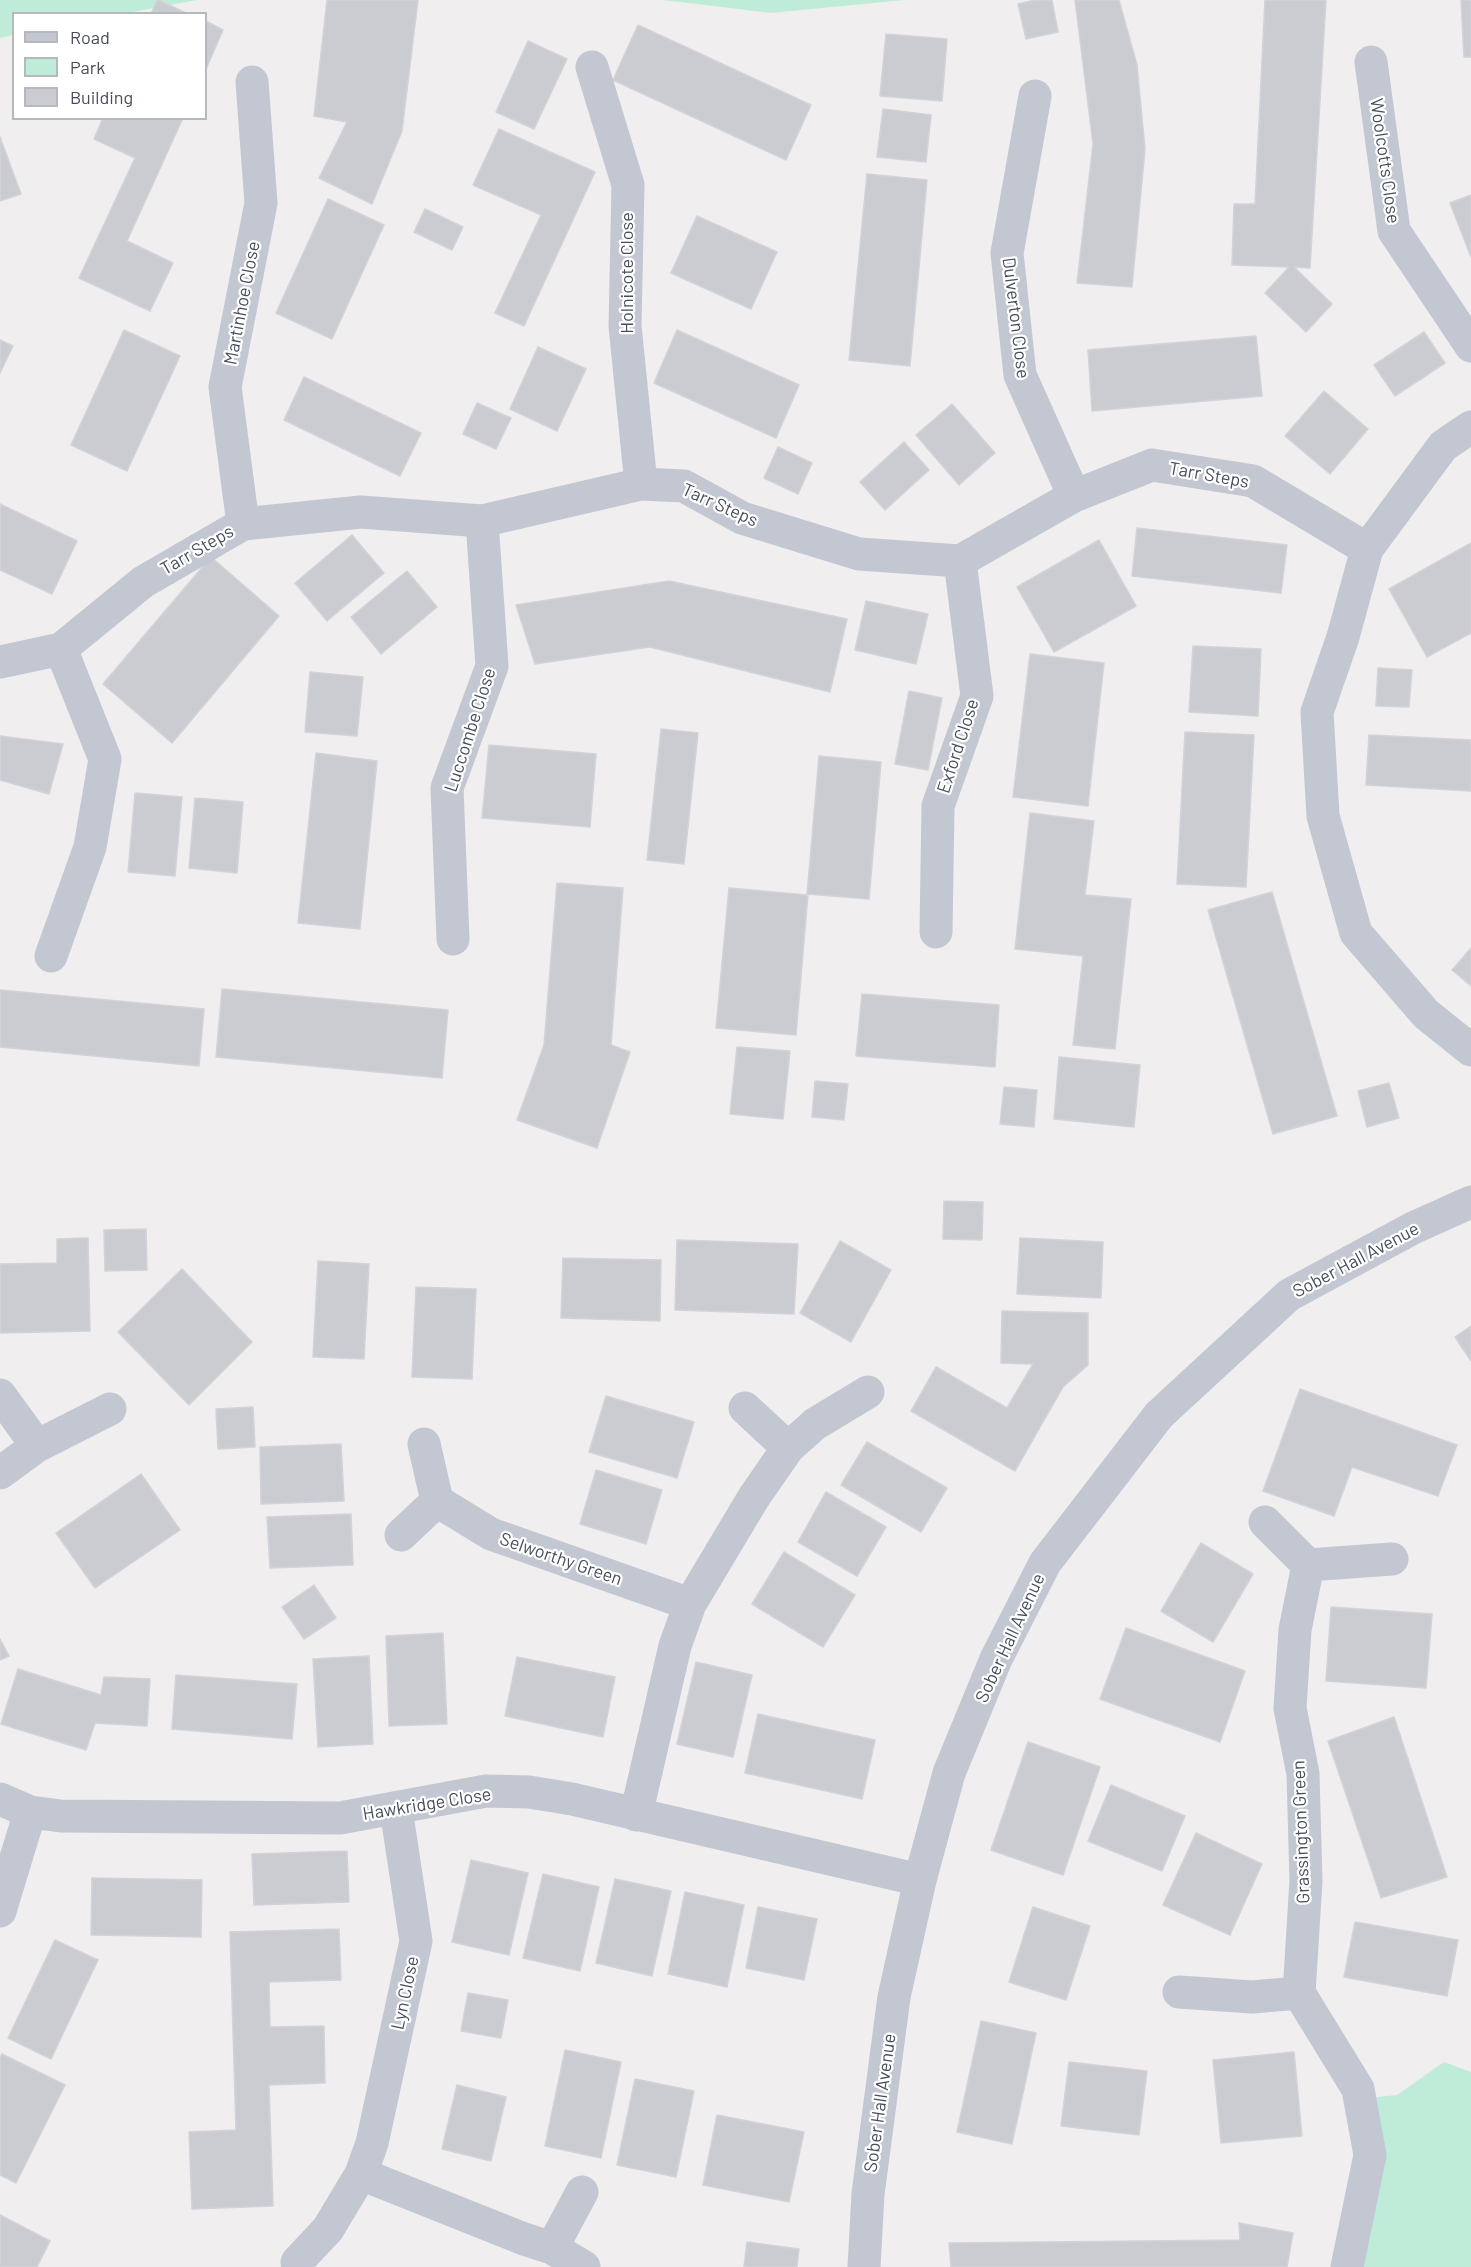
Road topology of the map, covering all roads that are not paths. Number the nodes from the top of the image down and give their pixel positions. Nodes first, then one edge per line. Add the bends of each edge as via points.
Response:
1 (1371, 62) dead end
2 (592, 67) dead end
3 (252, 82) dead end
4 (1035, 96) dead end
5 (1471, 346) edge
6 (1471, 427) edge
7 (641, 484) junction
8 (1074, 496) junction
9 (482, 520) junction
10 (243, 524) junction
11 (1367, 549) junction
12 (960, 561) junction
13 (61, 649) junction
14 (0, 662) edge
15 (936, 932) dead end
16 (453, 939) dead end
17 (51, 956) dead end
18 (1471, 1050) edge
19 (1471, 1202) edge
20 (868, 1392) dead end
21 (0, 1395) edge
22 (745, 1408) dead end
23 (110, 1409) dead end
24 (424, 1444) dead end
25 (37, 1446) junction
26 (788, 1448) junction
27 (0, 1473) edge
28 (437, 1501) junction
29 (1264, 1522) dead end
30 (400, 1535) dead end
31 (1392, 1559) dead end
32 (1308, 1564) junction
33 (690, 1604) junction
34 (0, 1799) edge
35 (396, 1809) junction
36 (30, 1812) junction
37 (636, 1815) junction
38 (920, 1881) junction
39 (0, 1911) edge
40 (1179, 1992) dead end
41 (1299, 1993) junction
42 (361, 2174) junction
43 (582, 2192) dead end
44 (552, 2248) junction
45 (297, 2262) dead end
46 (584, 2267) edge
47 (864, 2267) edge
48 (1347, 2267) edge

1 - 5 street, Woolcotts Close via 1394,231
2 - 7 street, Holnicote Close via 628,185 626,326
3 - 10 street, Martinhoe Close via 261,203 225,387
4 - 8 street, Dulverton Close via 1006,253 1020,375
6 - 11 street via 1443,446
7 - 9 street, Tarr Steps
7 - 12 street, Tarr Steps via 684,486 742,518 859,554
8 - 11 street, Tarr Steps via 1152,465 1253,481
8 - 12 street, Tarr Steps
9 - 10 street, Tarr Steps via 361,512
9 - 16 street, Luccombe Close via 492,666 447,788
10 - 13 street, Tarr Steps via 143,582
11 - 18 street via 1317,712 1323,816 1356,933 1426,1014
12 - 15 street, Exford Close via 977,696 938,806
13 - 14 street, Tarr Steps
13 - 17 street via 105,759 90,848
19 - 38 street, Sober Hall Avenue via 1413,1228 1289,1295 1159,1415 1045,1563 996,1659 950,1773
20 - 26 street via 815,1424
21 - 25 street
22 - 26 street
23 - 25 street
24 - 28 street
25 - 27 street
26 - 33 street
28 - 30 street
28 - 33 street, Selworthy Green via 491,1534
29 - 32 street
31 - 32 street
32 - 41 street, Grassington Green via 1295,1629 1290,1708 1303,1774 1306,1881
33 - 37 street via 675,1646
34 - 36 street, Hawkridge Close
35 - 36 street, Hawkridge Close via 340,1818 61,1816
35 - 37 street, Hawkridge Close via 486,1791 529,1792
35 - 42 street, Lyn Close via 416,1941 372,2143
36 - 39 street
37 - 38 street, Hawkridge Close
38 - 47 street, Sober Hall Avenue via 894,1997 868,2194
40 - 41 street via 1252,1997
41 - 48 street via 1358,2089 1370,2155
42 - 44 street
42 - 45 street, Lyn Close via 328,2229
43 - 44 street
44 - 46 street

